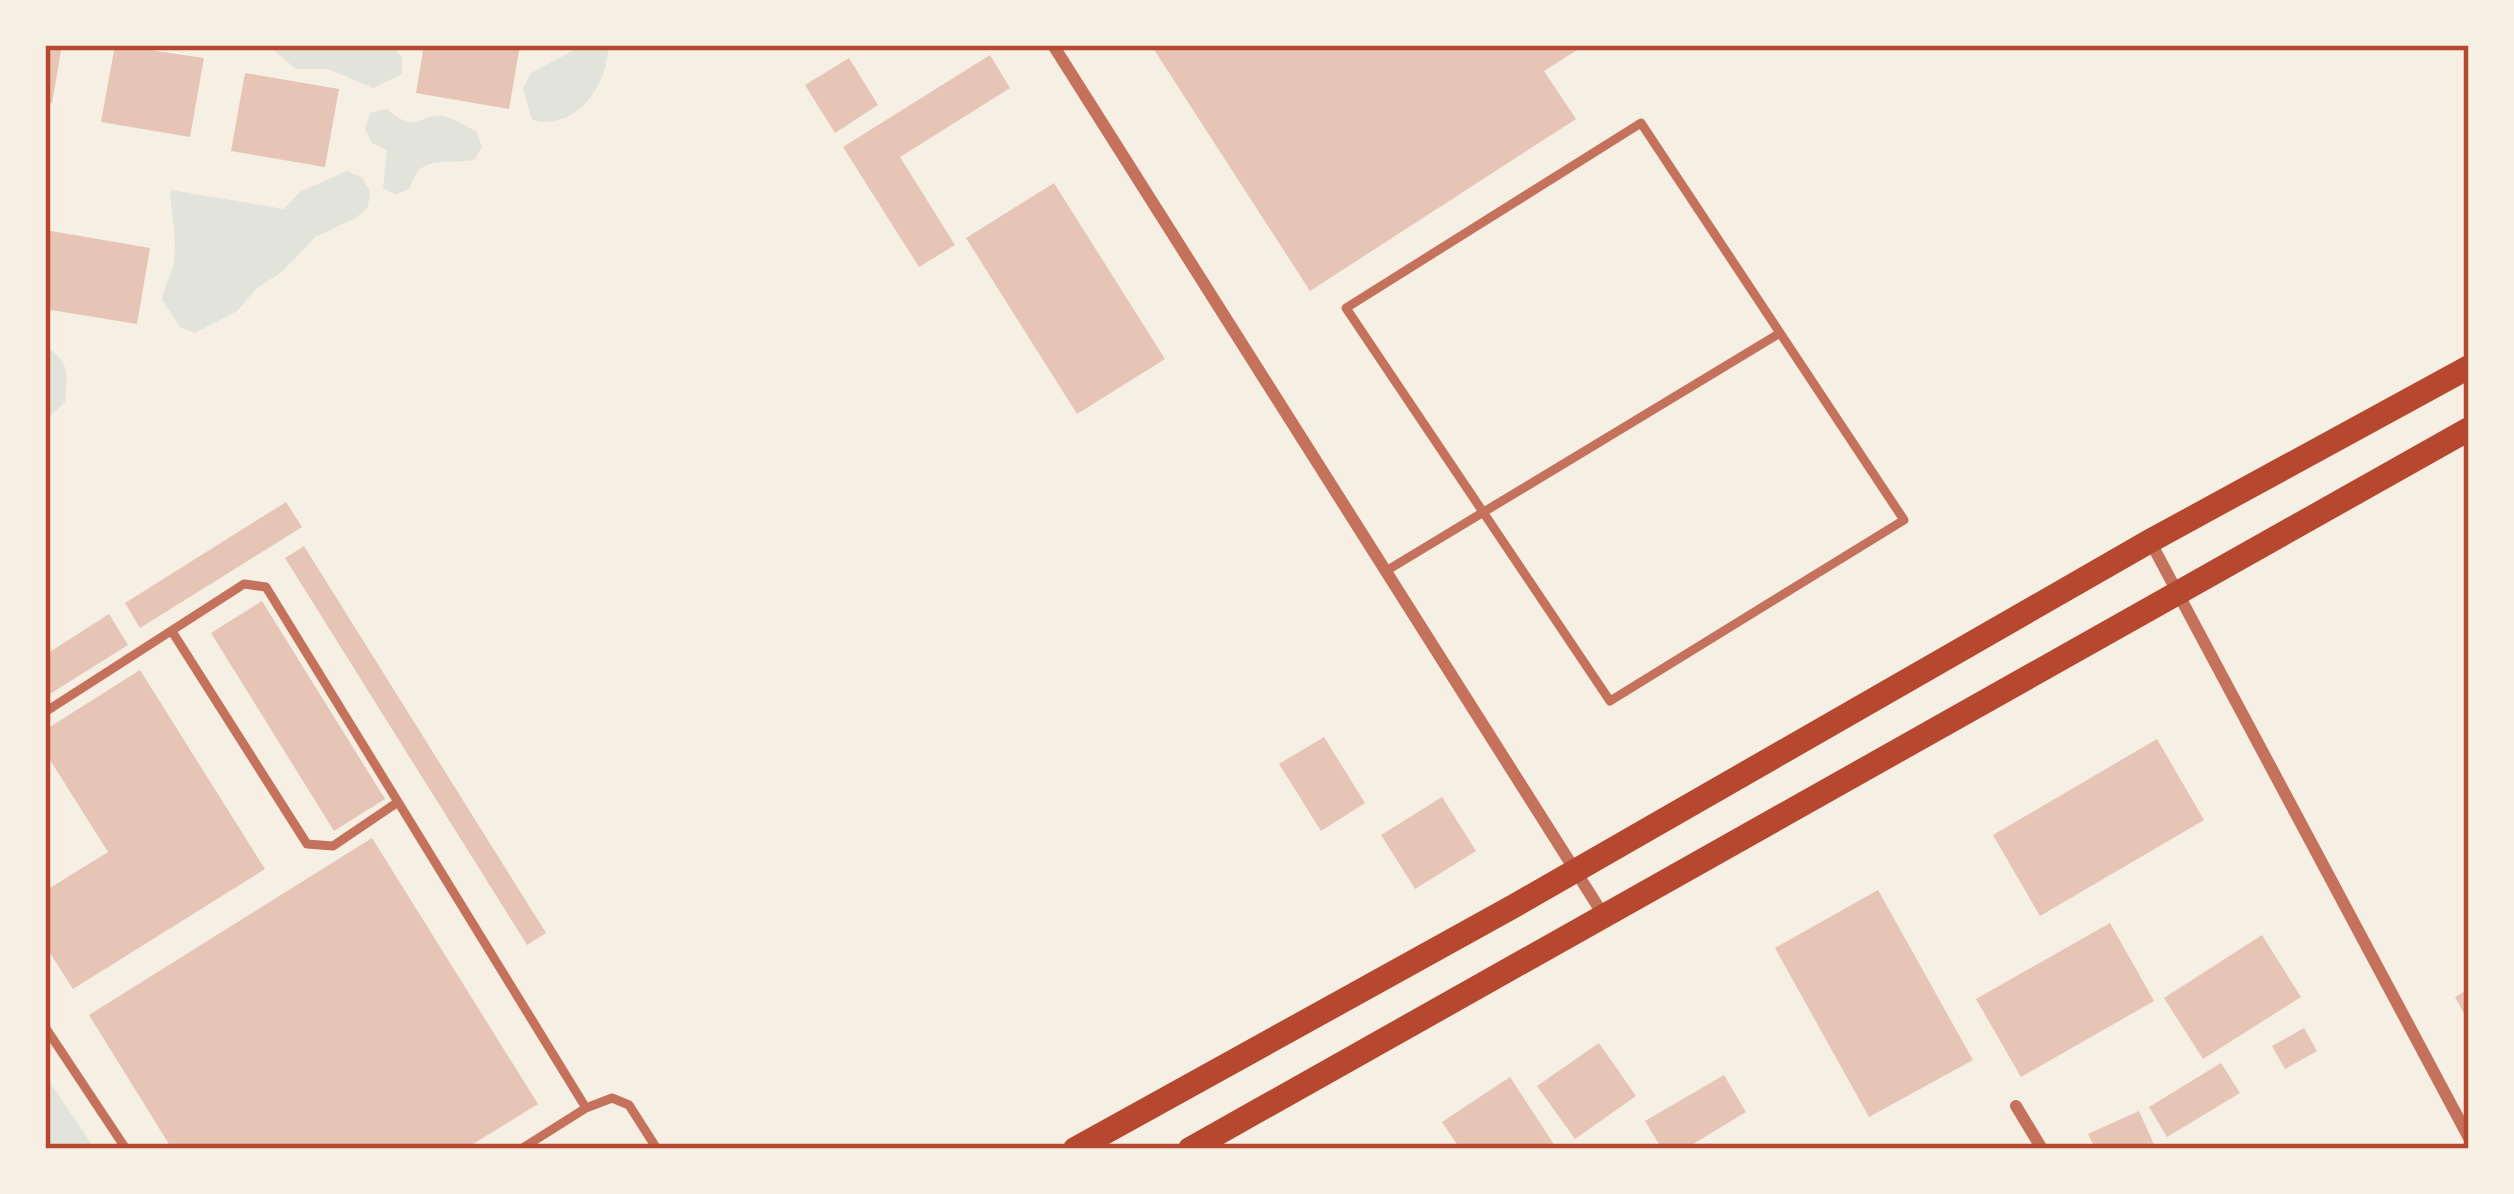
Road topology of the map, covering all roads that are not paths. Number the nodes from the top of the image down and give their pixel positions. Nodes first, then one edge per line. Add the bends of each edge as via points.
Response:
1 (1053, 45) edge
2 (1780, 333) junction
3 (2469, 367) edge
4 (2469, 429) edge
5 (1483, 513) junction
6 (2150, 541) junction
7 (1386, 571) junction
8 (2179, 593) junction
9 (173, 632) junction
10 (45, 712) edge
11 (398, 802) junction
12 (1575, 869) junction
13 (1605, 917) junction
14 (45, 1027) edge
15 (2016, 1106) dead end
16 (586, 1108) junction
17 (2469, 1138) edge
18 (1108, 1141) edge
19 (126, 1149) edge
20 (521, 1149) edge
21 (657, 1149) edge
22 (1075, 1149) edge
23 (1190, 1149) edge
24 (2042, 1149) edge

1 - 7 street
2 - 5 lane
2 - 5 lane via 1904,520 1610,701
2 - 5 lane via 1641,123 1346,308
3 - 6 main road
4 - 8 main road
5 - 7 lane
6 - 8 street
6 - 12 main road
7 - 12 street
8 - 13 main road
8 - 17 street
9 - 10 lane
9 - 11 lane via 307,844 333,846
9 - 11 lane via 244,584 266,587
11 - 16 lane
12 - 13 street
12 - 18 main road
13 - 23 main road
14 - 19 lane
15 - 24 street
16 - 20 lane
16 - 21 lane via 611,1097 629,1105
18 - 22 main road

